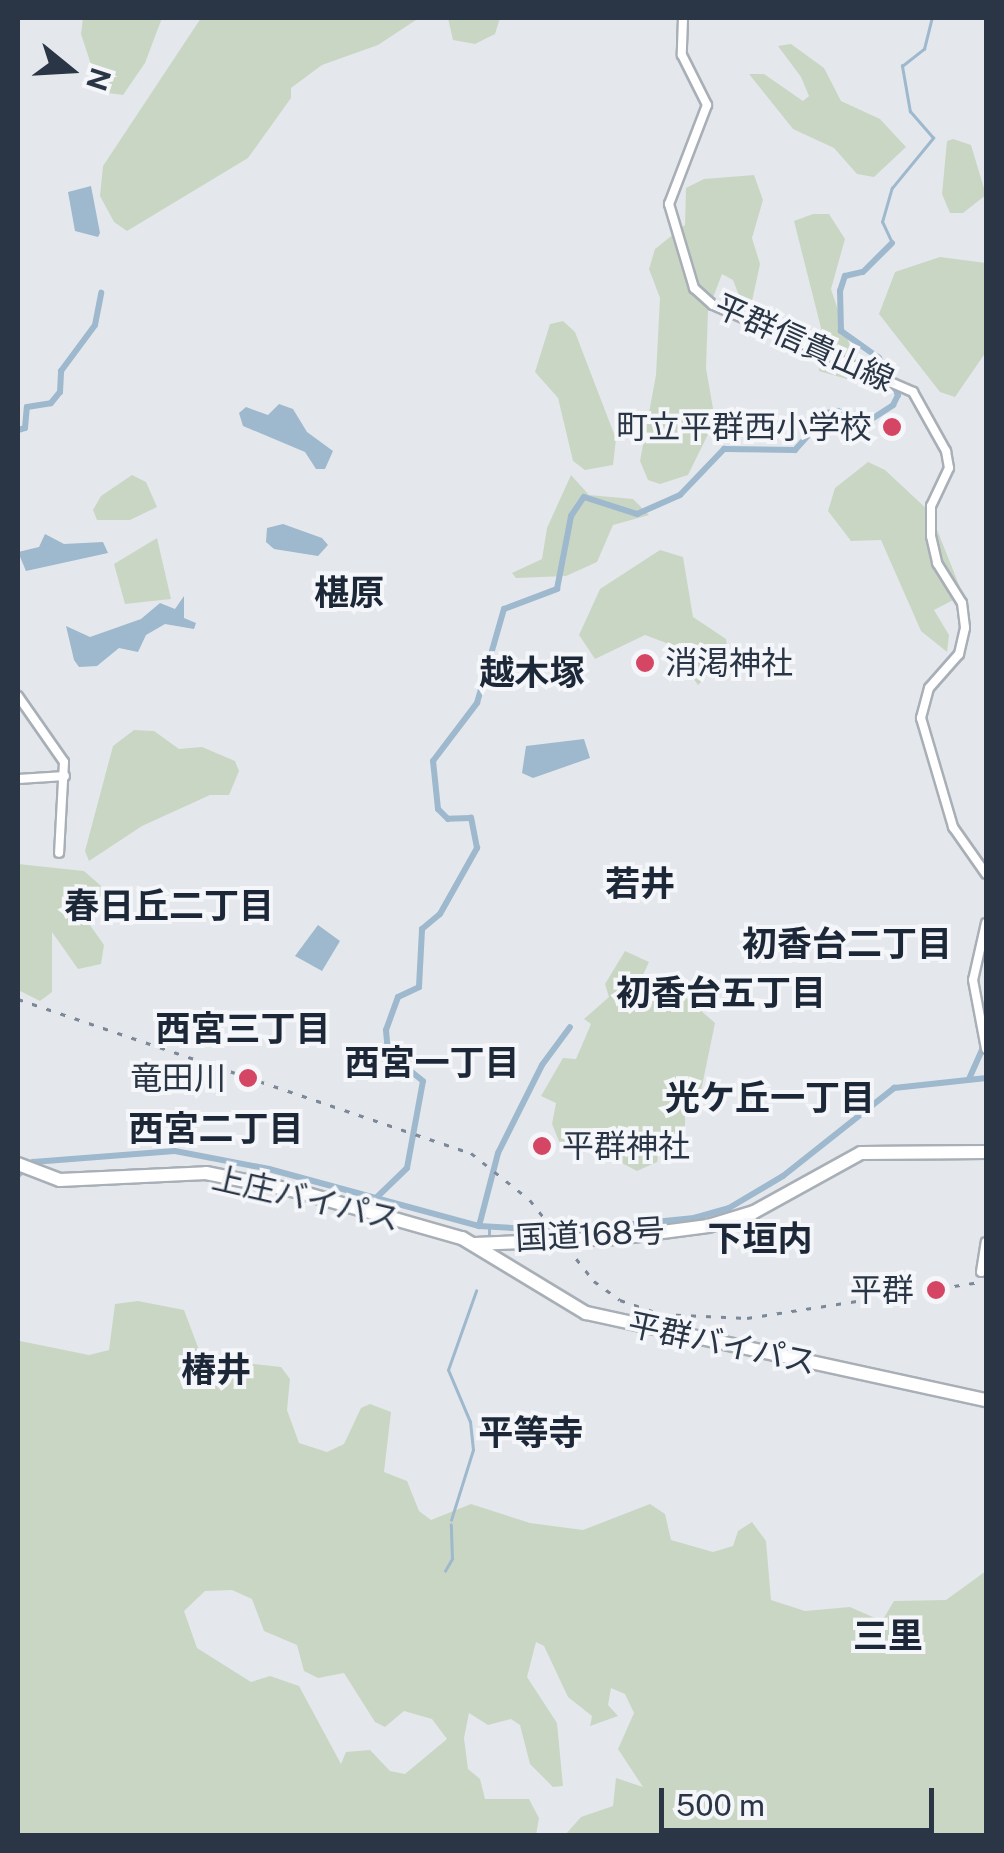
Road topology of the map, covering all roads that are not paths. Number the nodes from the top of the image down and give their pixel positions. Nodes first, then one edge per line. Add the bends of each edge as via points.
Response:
1 (683, 18) edge
2 (18, 696) edge
3 (65, 776) junction
4 (18, 779) edge
5 (59, 853) dead end
6 (986, 874) edge
7 (986, 923) edge
8 (986, 1049) edge
9 (986, 1152) edge
10 (18, 1165) edge
11 (986, 1242) edge
12 (475, 1244) junction
13 (981, 1272) dead end
14 (986, 1400) edge

1 - 6 main road, 平群信貴山線 via 680,48 707,105 669,204 690,278 705,300 905,389 926,407 948,462 930,506 931,536 965,618 959,654 925,698 923,729 952,827
2 - 3 main road via 60,748
3 - 4 main road
3 - 5 main road
7 - 8 main road via 973,980
9 - 12 highway, 国道168号 via 861,1153 754,1212 708,1226 606,1239
10 - 12 highway, 上庄バイパス via 71,1181 222,1174
11 - 13 main road
12 - 14 highway, 平群バイパス via 586,1314

